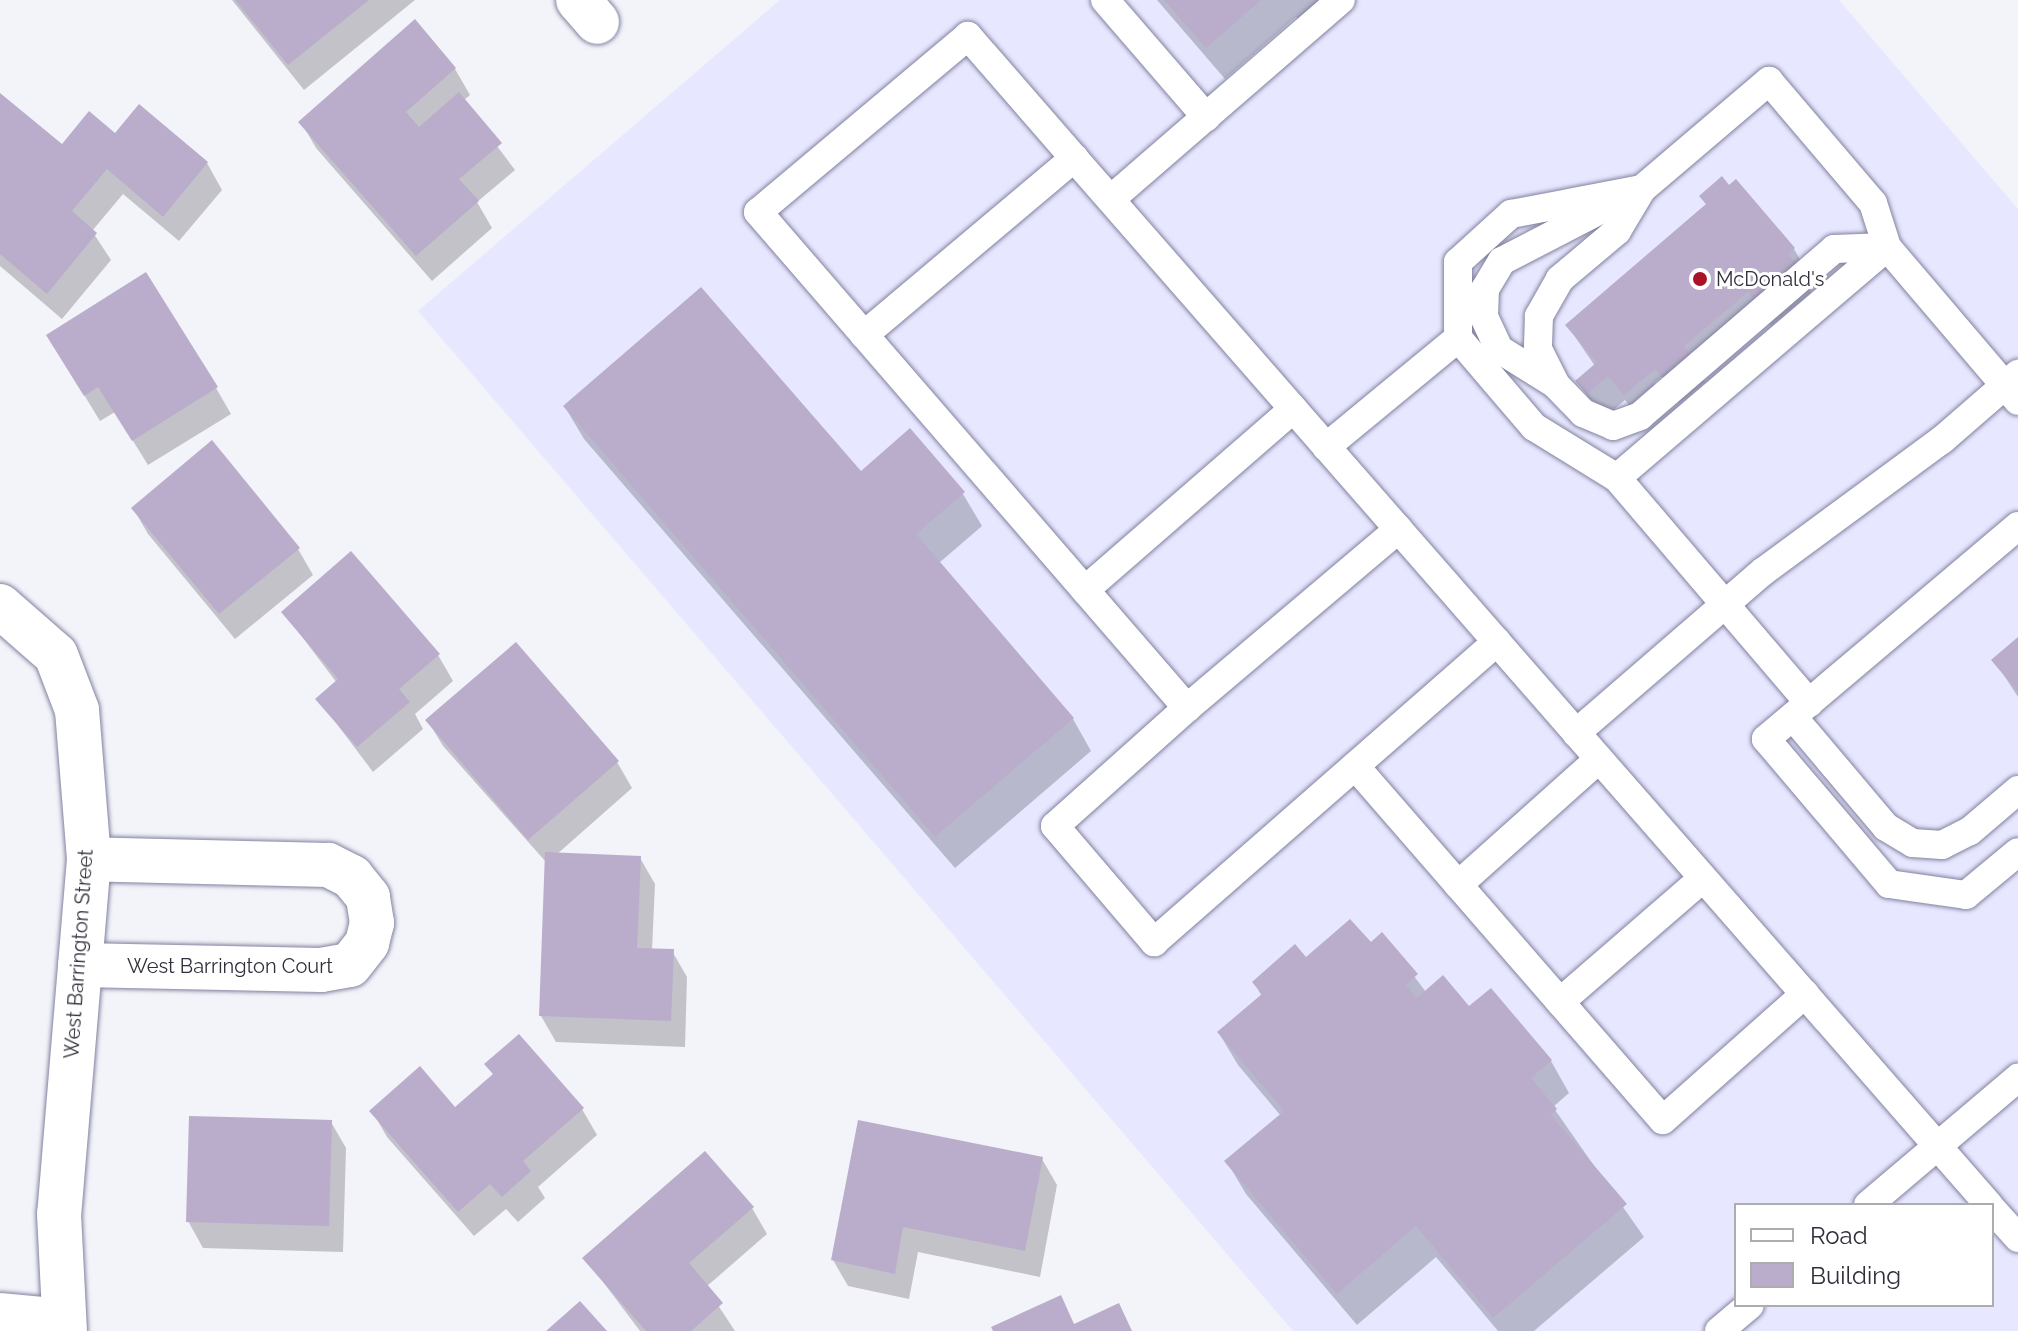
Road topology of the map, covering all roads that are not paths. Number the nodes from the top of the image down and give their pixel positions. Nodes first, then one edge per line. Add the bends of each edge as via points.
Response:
1 (1105, 0) edge
2 (1341, 0) edge
3 (1206, 117) junction
4 (1074, 158) junction
5 (1642, 189) junction
6 (1111, 199) junction
7 (1887, 247) junction
8 (864, 335) junction
9 (1458, 338) junction
10 (1556, 385) junction
11 (2014, 387) edge
12 (1293, 409) junction
13 (1326, 447) junction
14 (1617, 478) junction
15 (2018, 526) edge
16 (1399, 529) junction
17 (1085, 590) junction
18 (1725, 604) junction
19 (0, 606) edge
20 (1497, 642) junction
21 (1187, 708) junction
22 (1801, 710) junction
23 (1576, 733) junction
24 (1599, 759) junction
25 (1355, 766) junction
26 (2018, 790) edge
27 (2018, 852) edge
28 (89, 859) junction
29 (1703, 878) junction
30 (1458, 885) junction
31 (80, 965) junction
32 (1805, 994) junction
33 (1560, 1002) junction
34 (2018, 1078) edge
35 (1937, 1146) junction
36 (1870, 1203) edge
37 (1987, 1203) edge
38 (1994, 1211) edge
39 (2018, 1238) edge
40 (1748, 1307) edge
41 (0, 1315) edge
42 (64, 1326) edge
43 (1719, 1331) edge

1 - 3 lane
2 - 3 lane
3 - 6 lane
4 - 6 lane
4 - 8 lane
4 - 8 lane via 968,36 758,212
5 - 7 lane via 1769,81 1873,203
5 - 9 lane via 1511,214 1458,262
5 - 10 lane via 1617,231 1560,279 1539,316 1538,349
5 - 10 lane via 1502,261 1485,289 1484,317 1499,349
6 - 12 lane
7 - 10 lane via 1834,249 1640,416 1613,426 1583,413
7 - 11 lane
7 - 14 lane
8 - 17 lane
9 - 13 lane
9 - 14 lane via 1534,427
11 - 18 lane
12 - 13 lane
12 - 17 lane
13 - 16 lane
14 - 18 lane
15 - 22 lane
16 - 20 lane
16 - 21 lane
17 - 21 lane
18 - 22 lane
18 - 23 lane
19 - 28 street, West Barrington Street via 56,655 77,710
20 - 23 lane
20 - 25 lane
21 - 25 lane via 1055,826 1154,942
22 - 26 lane via 1886,827 1913,843 1942,845 1970,831
22 - 27 lane via 1766,739 1889,884 1966,895
23 - 24 lane
24 - 29 lane
24 - 30 lane
25 - 30 lane
28 - 31 street, West Barrington Street
28 - 31 street, West Barrington Court via 328,865 352,877 368,897 372,923 367,943 350,965 321,970
29 - 32 lane
29 - 33 lane
30 - 33 lane
31 - 42 street, West Barrington Street via 59,1214
32 - 33 lane via 1663,1120
32 - 35 lane
34 - 35 lane
35 - 36 lane
35 - 37 lane
38 - 39 lane
40 - 43 lane
41 - 42 street

